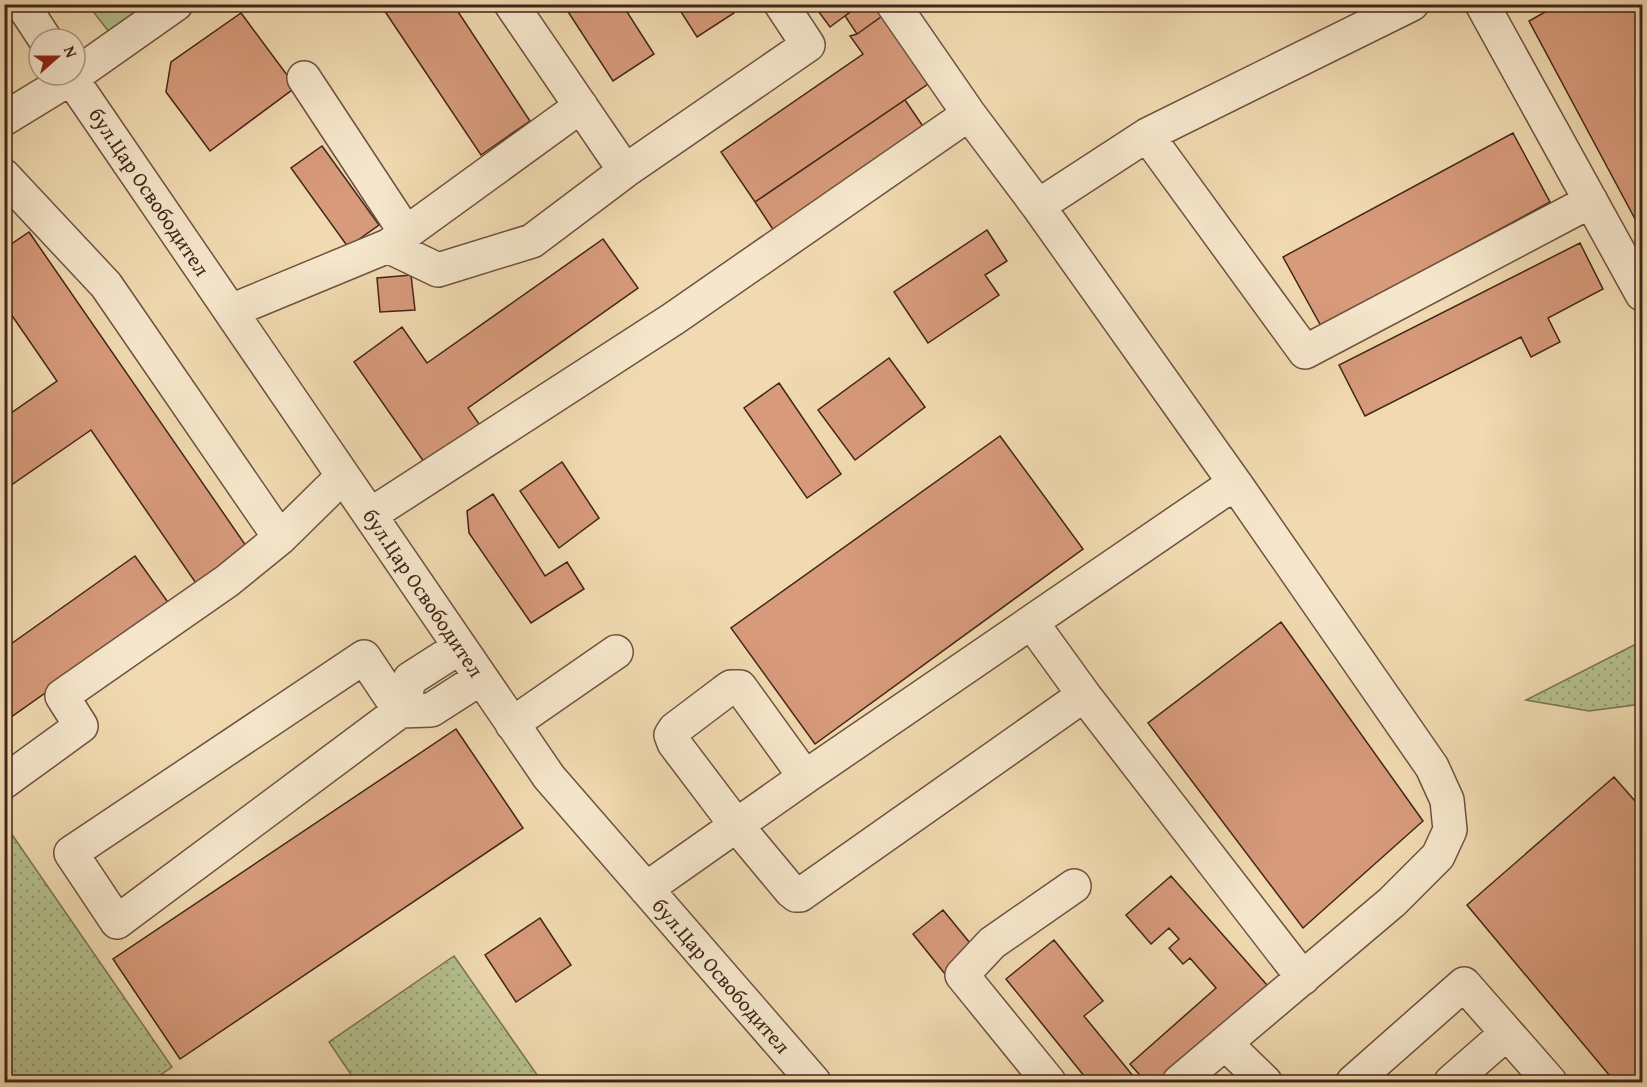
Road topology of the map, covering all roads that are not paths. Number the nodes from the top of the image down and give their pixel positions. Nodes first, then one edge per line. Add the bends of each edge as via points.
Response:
1 (22, 4) edge
2 (176, 4) edge
3 (511, 4) edge
4 (781, 4) edge
5 (893, 4) edge
6 (1412, 4) edge
7 (1482, 4) edge
8 (37, 27) edge
9 (87, 65) edge
10 (304, 78) dead end
11 (54, 87) edge
12 (77, 87) edge
13 (581, 106) junction
14 (969, 114) junction
15 (4, 119) edge
16 (1147, 135) junction
17 (625, 171) junction
18 (4, 176) edge
19 (1591, 201) junction
20 (1038, 206) junction
21 (397, 240) junction
22 (1642, 294) edge
23 (231, 311) junction
24 (343, 476) junction
25 (1237, 486) junction
26 (370, 515) junction
27 (280, 538) junction
28 (1032, 623) junction
29 (460, 647) junction
30 (616, 652) dead end
31 (481, 678) junction
32 (1083, 695) junction
33 (400, 711) junction
34 (512, 724) junction
35 (805, 777) junction
36 (4, 782) edge
37 (736, 825) junction
38 (1074, 886) dead end
39 (646, 889) junction
40 (1303, 978) junction
41 (1507, 1033) junction
42 (1226, 1044) junction
43 (814, 1083) edge
44 (1049, 1083) edge
45 (1179, 1083) edge
46 (1265, 1083) edge
47 (1353, 1083) edge
48 (1451, 1083) edge
49 (1550, 1083) edge

1 - 8 street
2 - 9 street
3 - 13 street
4 - 17 street via 808,45
5 - 14 street
6 - 16 street
7 - 19 street
10 - 21 street
11 - 15 street
12 - 23 street, бул.Цар Освободител
13 - 17 street
13 - 21 street
14 - 20 street
14 - 26 street via 673,319
16 - 19 street via 1305,352
16 - 20 street
17 - 21 street via 532,242 438,270
18 - 27 street via 106,285
19 - 22 street
20 - 25 street
21 - 23 street
23 - 24 street, бул.Цар Освободител
24 - 26 street, бул.Цар Освободител
24 - 27 street
25 - 28 street via 1220,493
25 - 40 street via 1432,767 1447,800 1450,830 1438,856 1392,902
26 - 29 street, бул.Цар Освободител
27 - 36 street via 227,581 62,696 81,726
28 - 32 street
28 - 35 street
29 - 31 street, бул.Цар Освободител
29 - 33 street via 410,679
30 - 34 street
31 - 33 street via 431,710
31 - 34 street, бул.Цар Освободител
32 - 37 street via 801,895 791,891
32 - 40 street
33 - 33 street via 117,922 71,853 364,657
34 - 39 street, бул.Цар Освободител via 549,777
35 - 37 street
35 - 37 street via 740,687 731,687 671,735
37 - 39 street
38 - 44 street via 992,943 962,975
39 - 43 street, бул.Цар Освободител
40 - 42 street
41 - 47 street via 1464,984
41 - 48 street
41 - 49 street
42 - 45 street
42 - 46 street

